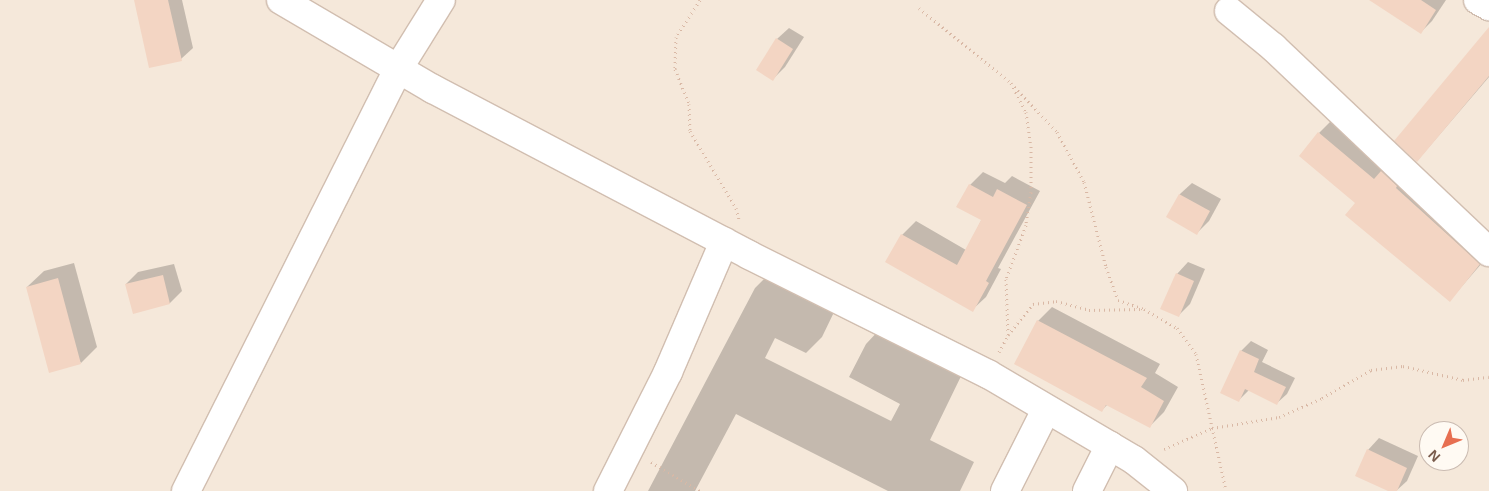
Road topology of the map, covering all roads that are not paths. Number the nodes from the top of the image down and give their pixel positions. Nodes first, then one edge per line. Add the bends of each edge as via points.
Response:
1 (281, 0) edge
2 (441, 0) edge
3 (1478, 0) edge
4 (1489, 6) edge
5 (1229, 11) dead end
6 (398, 69) junction
7 (724, 242) junction
8 (1489, 252) edge
9 (1046, 410) junction
10 (1110, 445) junction
11 (186, 491) edge
12 (608, 491) edge
13 (1005, 491) edge
14 (1087, 491) edge
15 (1173, 491) edge

1 - 6 street
2 - 6 street
3 - 4 street
5 - 8 street via 1273,47
6 - 7 street
6 - 11 street
7 - 9 street via 988,374
7 - 12 street via 668,372
9 - 10 street
9 - 13 street
10 - 14 street
10 - 15 street

